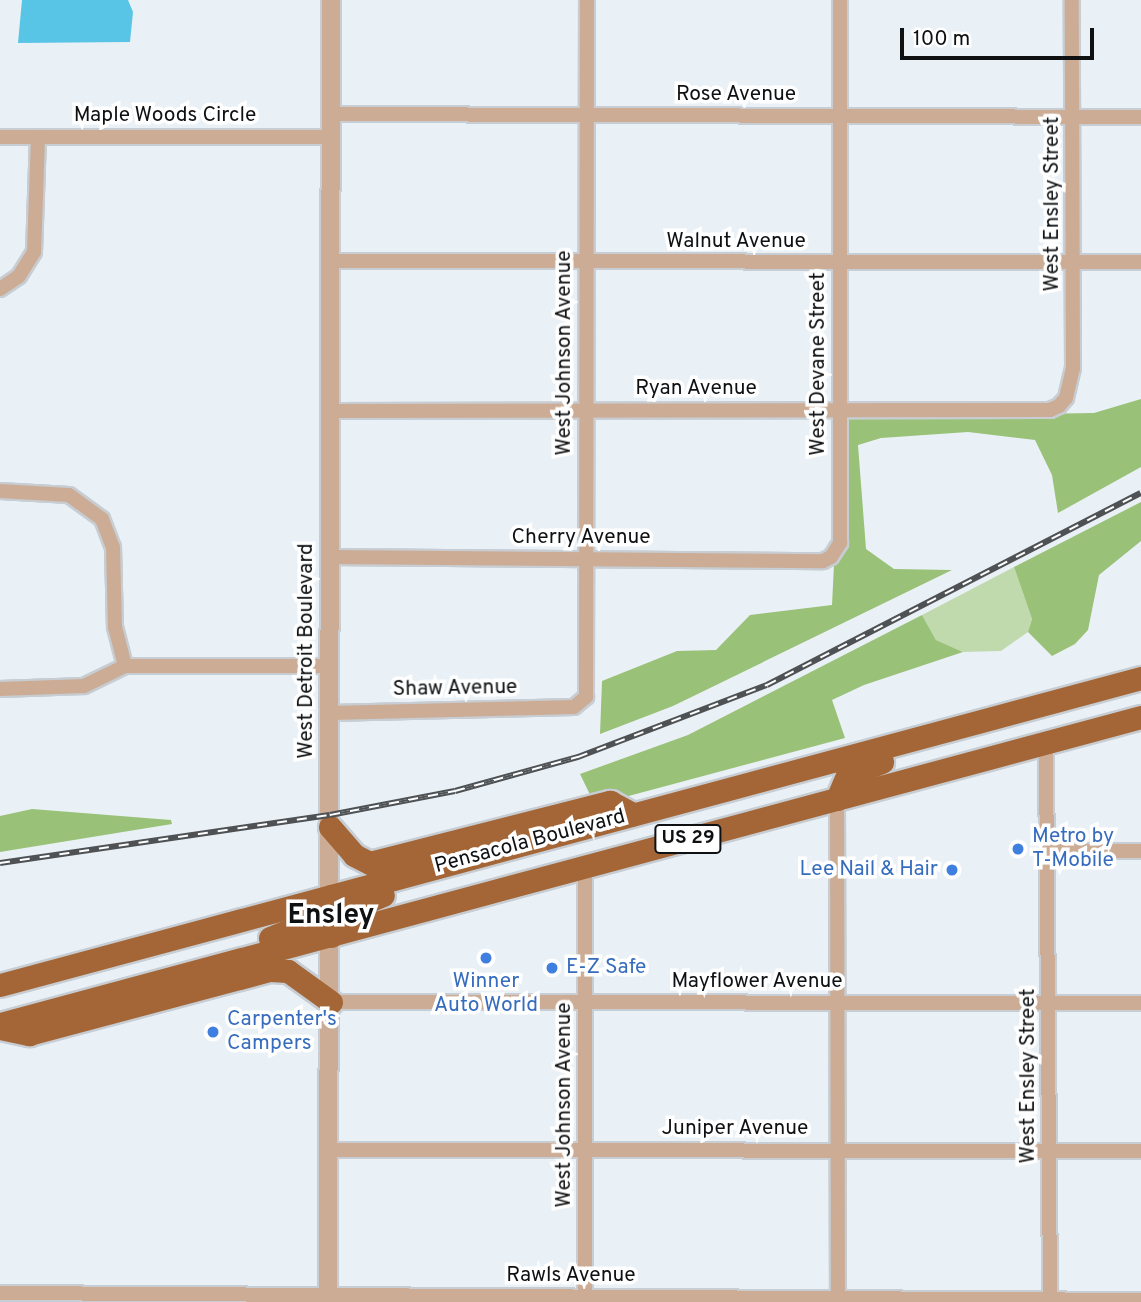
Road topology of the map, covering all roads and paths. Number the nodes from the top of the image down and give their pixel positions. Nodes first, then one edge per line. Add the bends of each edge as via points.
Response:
1 (331, 0) edge
2 (587, 0) edge
3 (841, 0) edge
4 (1072, 0) edge
5 (330, 114) junction
6 (586, 116) junction
7 (839, 116) junction
8 (1073, 117) junction
9 (1141, 117) edge
10 (0, 137) edge
11 (330, 137) junction
12 (38, 138) junction
13 (330, 261) junction
14 (1075, 262) junction
15 (1141, 262) edge
16 (586, 263) junction
17 (839, 263) junction
18 (0, 289) edge
19 (1061, 404) joint
20 (840, 410) junction
21 (330, 411) junction
22 (586, 411) junction
23 (0, 491) edge
24 (330, 557) junction
25 (831, 557) joint
26 (587, 559) junction
27 (125, 666) junction
28 (329, 666) junction
29 (1141, 678) edge
30 (0, 689) edge
31 (1141, 703) edge
32 (580, 704) joint
33 (330, 713) junction
34 (1001, 715) junction
35 (1141, 717) edge
36 (1073, 736) junction
37 (1046, 743) junction
38 (837, 799) junction
39 (633, 814) junction
40 (330, 827) junction
41 (580, 828) junction
42 (1050, 851) junction
43 (1141, 851) edge
44 (585, 867) junction
45 (331, 896) junction
46 (331, 936) junction
47 (0, 985) edge
48 (331, 1002) junction
49 (587, 1002) junction
50 (1051, 1002) junction
51 (837, 1003) junction
52 (1141, 1003) edge
53 (0, 1009) edge
54 (0, 1026) edge
55 (328, 1150) junction
56 (586, 1150) junction
57 (838, 1150) junction
58 (1050, 1150) junction
59 (1141, 1151) edge
60 (0, 1293) edge
61 (95, 1298) edge
62 (328, 1300) edge
63 (585, 1300) edge
64 (838, 1300) edge
65 (1050, 1300) edge
66 (1141, 1300) edge

1 - 5 street, West Detroit Boulevard
2 - 6 street, West Johnson Avenue
3 - 7 street, West Devane Street
4 - 8 street, West Ensley Street
5 - 6 street, Rose Avenue
5 - 11 street, West Detroit Boulevard
6 - 7 street, Rose Avenue
6 - 16 street, West Johnson Avenue
7 - 8 street, Rose Avenue
7 - 17 street, West Devane Street
8 - 9 street, Rose Avenue
8 - 14 street, West Ensley Street
10 - 12 street, Maple Woods Circle
11 - 12 street, Maple Woods Circle
11 - 13 street, West Detroit Boulevard
12 - 18 street via 34,252 19,276
13 - 16 street, Walnut Avenue
13 - 21 street, West Detroit Boulevard
14 - 15 street, Walnut Avenue
14 - 17 street, Walnut Avenue
14 - 19 street, West Ensley Street via 1073,368
16 - 17 street, Walnut Avenue
16 - 22 street, West Johnson Avenue
17 - 20 street, West Devane Street
19 - 20 street, Ryan Avenue via 1050,410
20 - 22 street, Ryan Avenue
20 - 25 street, West Devane Street via 840,543
21 - 22 street, Ryan Avenue
21 - 24 street, West Detroit Boulevard
22 - 26 street, West Johnson Avenue
23 - 27 street via 69,495 102,519 113,547 115,627
24 - 26 street, Cherry Avenue
24 - 28 street, West Detroit Boulevard
25 - 26 street, Cherry Avenue via 823,561
26 - 32 street, West Johnson Avenue via 589,689
27 - 28 street
27 - 30 street via 84,686
28 - 33 street, West Detroit Boulevard
29 - 34 highway, Pensacola Boulevard / US 29
31 - 36 highway
32 - 33 street, Shaw Avenue
33 - 40 street, West Detroit Boulevard
34 - 38 highway via 957,741 859,768 847,776
34 - 39 highway, Pensacola Boulevard / US 29
35 - 36 highway, Pensacola Boulevard / US 29
36 - 37 highway, Pensacola Boulevard / US 29
37 - 38 highway, Pensacola Boulevard / US 29
37 - 42 street, West Ensley Street
38 - 44 highway, Pensacola Boulevard / US 29
38 - 51 street
39 - 40 highway via 610,802 370,863 354,855
39 - 41 highway, Pensacola Boulevard / US 29
40 - 45 street, West Detroit Boulevard
41 - 45 highway, Pensacola Boulevard / US 29
41 - 46 highway via 547,851 366,900 345,911
42 - 43 street
42 - 50 street, West Ensley Street
44 - 46 highway, Pensacola Boulevard / US 29
44 - 49 street, West Johnson Avenue
45 - 46 street, West Detroit Boulevard
45 - 47 highway, Pensacola Boulevard / US 29
45 - 53 highway via 317,919 291,932
46 - 48 street, West Detroit Boulevard
46 - 54 highway, Pensacola Boulevard / US 29
48 - 49 street, Mayflower Avenue
48 - 54 highway via 288,971 270,970 29,1034
48 - 55 street, West Detroit Boulevard
49 - 51 street, Mayflower Avenue
49 - 56 street, West Johnson Avenue
50 - 51 street, Mayflower Avenue
50 - 52 street, Mayflower Avenue
50 - 58 street, West Ensley Street
51 - 57 street
55 - 56 street, Juniper Avenue
55 - 62 street, West Detroit Boulevard
56 - 57 street, Juniper Avenue
56 - 63 street, West Johnson Avenue
57 - 58 street, Juniper Avenue
57 - 64 street
58 - 59 street, Juniper Avenue
58 - 65 street, West Ensley Street
60 - 61 street, Rawls Avenue
61 - 62 street, Rawls Avenue
62 - 63 street, Rawls Avenue
63 - 64 street, Rawls Avenue
64 - 65 street, Rawls Avenue
65 - 66 street, Rawls Avenue

